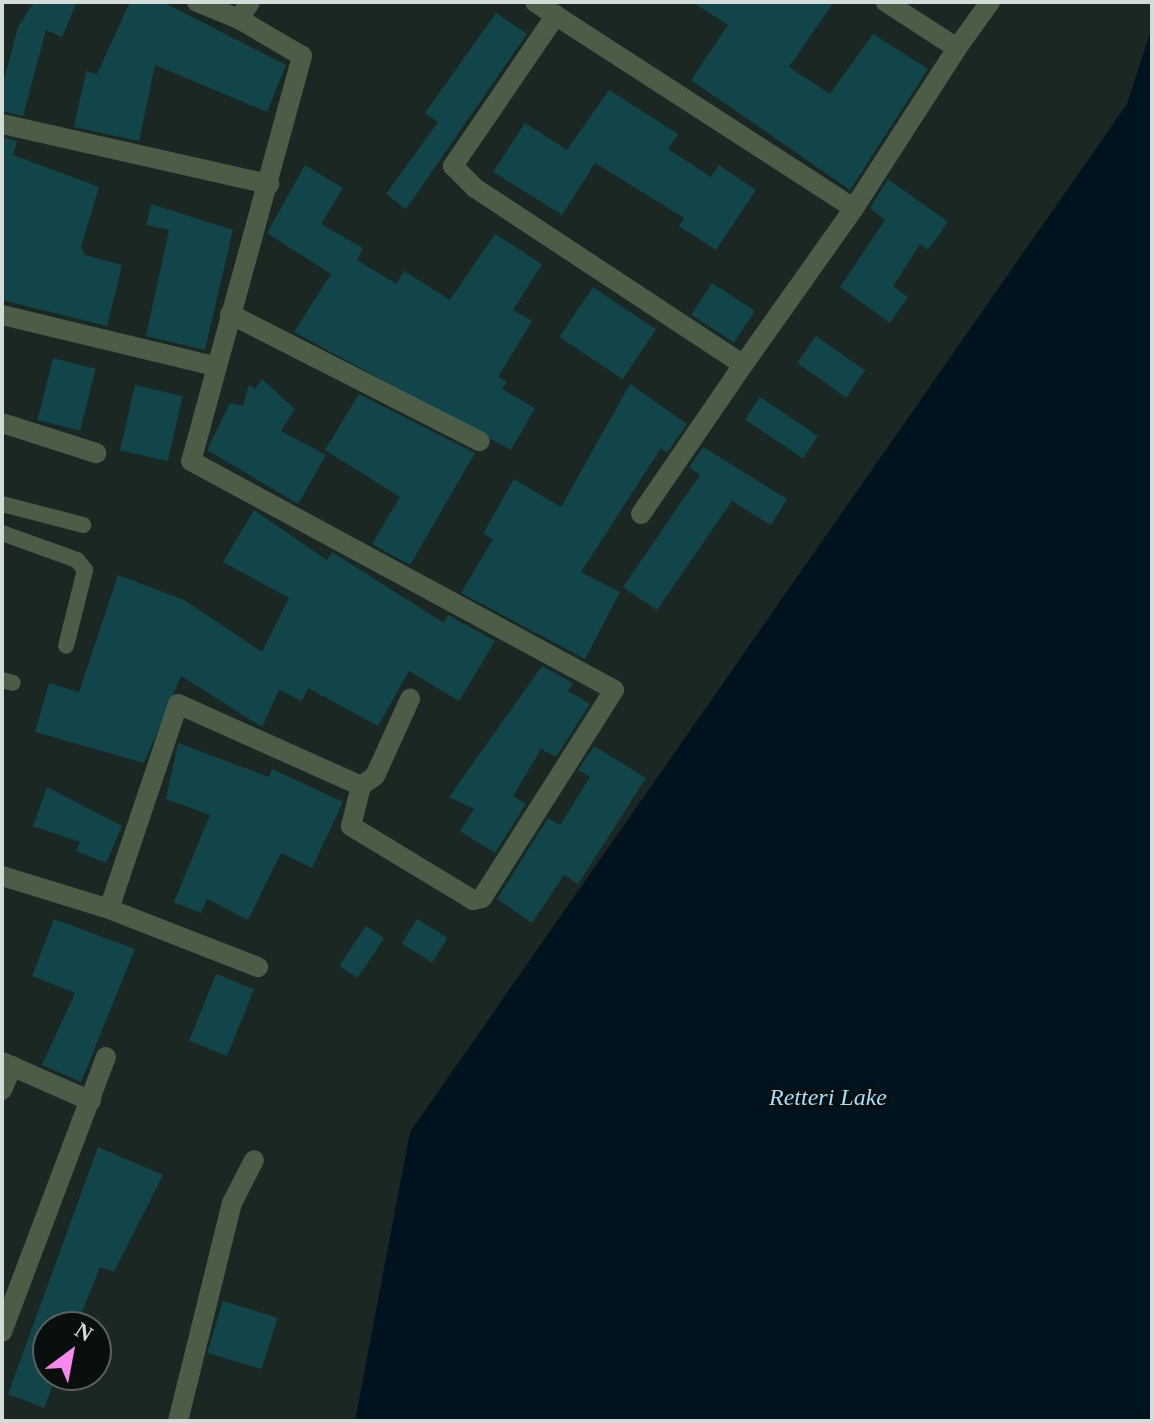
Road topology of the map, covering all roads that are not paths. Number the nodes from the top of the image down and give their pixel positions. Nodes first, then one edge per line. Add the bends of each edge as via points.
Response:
1 (197, 2) edge
2 (535, 2) edge
3 (886, 2) edge
4 (990, 2) edge
5 (245, 10) edge
6 (556, 15) junction
7 (957, 48) junction
8 (2, 124) edge
9 (269, 184) junction
10 (854, 208) junction
11 (230, 314) junction
12 (2, 315) edge
13 (743, 365) junction
14 (214, 366) junction
15 (2, 423) edge
16 (479, 441) dead end
17 (96, 453) dead end
18 (2, 504) edge
19 (641, 514) dead end
20 (83, 525) dead end
21 (2, 533) edge
22 (66, 646) dead end
23 (410, 699) dead end
24 (361, 786) junction
25 (2, 876) edge
26 (109, 909) junction
27 (258, 967) dead end
28 (106, 1057) dead end
29 (7, 1064) edge
30 (2, 1090) edge
31 (91, 1101) junction
32 (254, 1160) dead end
33 (2, 1332) edge
34 (178, 1421) edge

1 - 5 street
2 - 6 street
3 - 7 street
4 - 7 street
5 - 9 street via 302,56
6 - 10 street
6 - 13 street via 453,166
7 - 10 street
8 - 9 street
9 - 11 street
10 - 13 street
11 - 14 street
11 - 16 street
12 - 14 street
13 - 19 street
14 - 24 street via 191,461 614,690 482,898 473,900 351,826
15 - 17 street
18 - 20 lane
21 - 22 lane via 77,560 85,570
23 - 24 street via 375,776
24 - 26 street via 178,704
25 - 26 street
26 - 27 street
28 - 31 street
29 - 30 street
29 - 31 street
31 - 33 street
32 - 34 street via 232,1203

